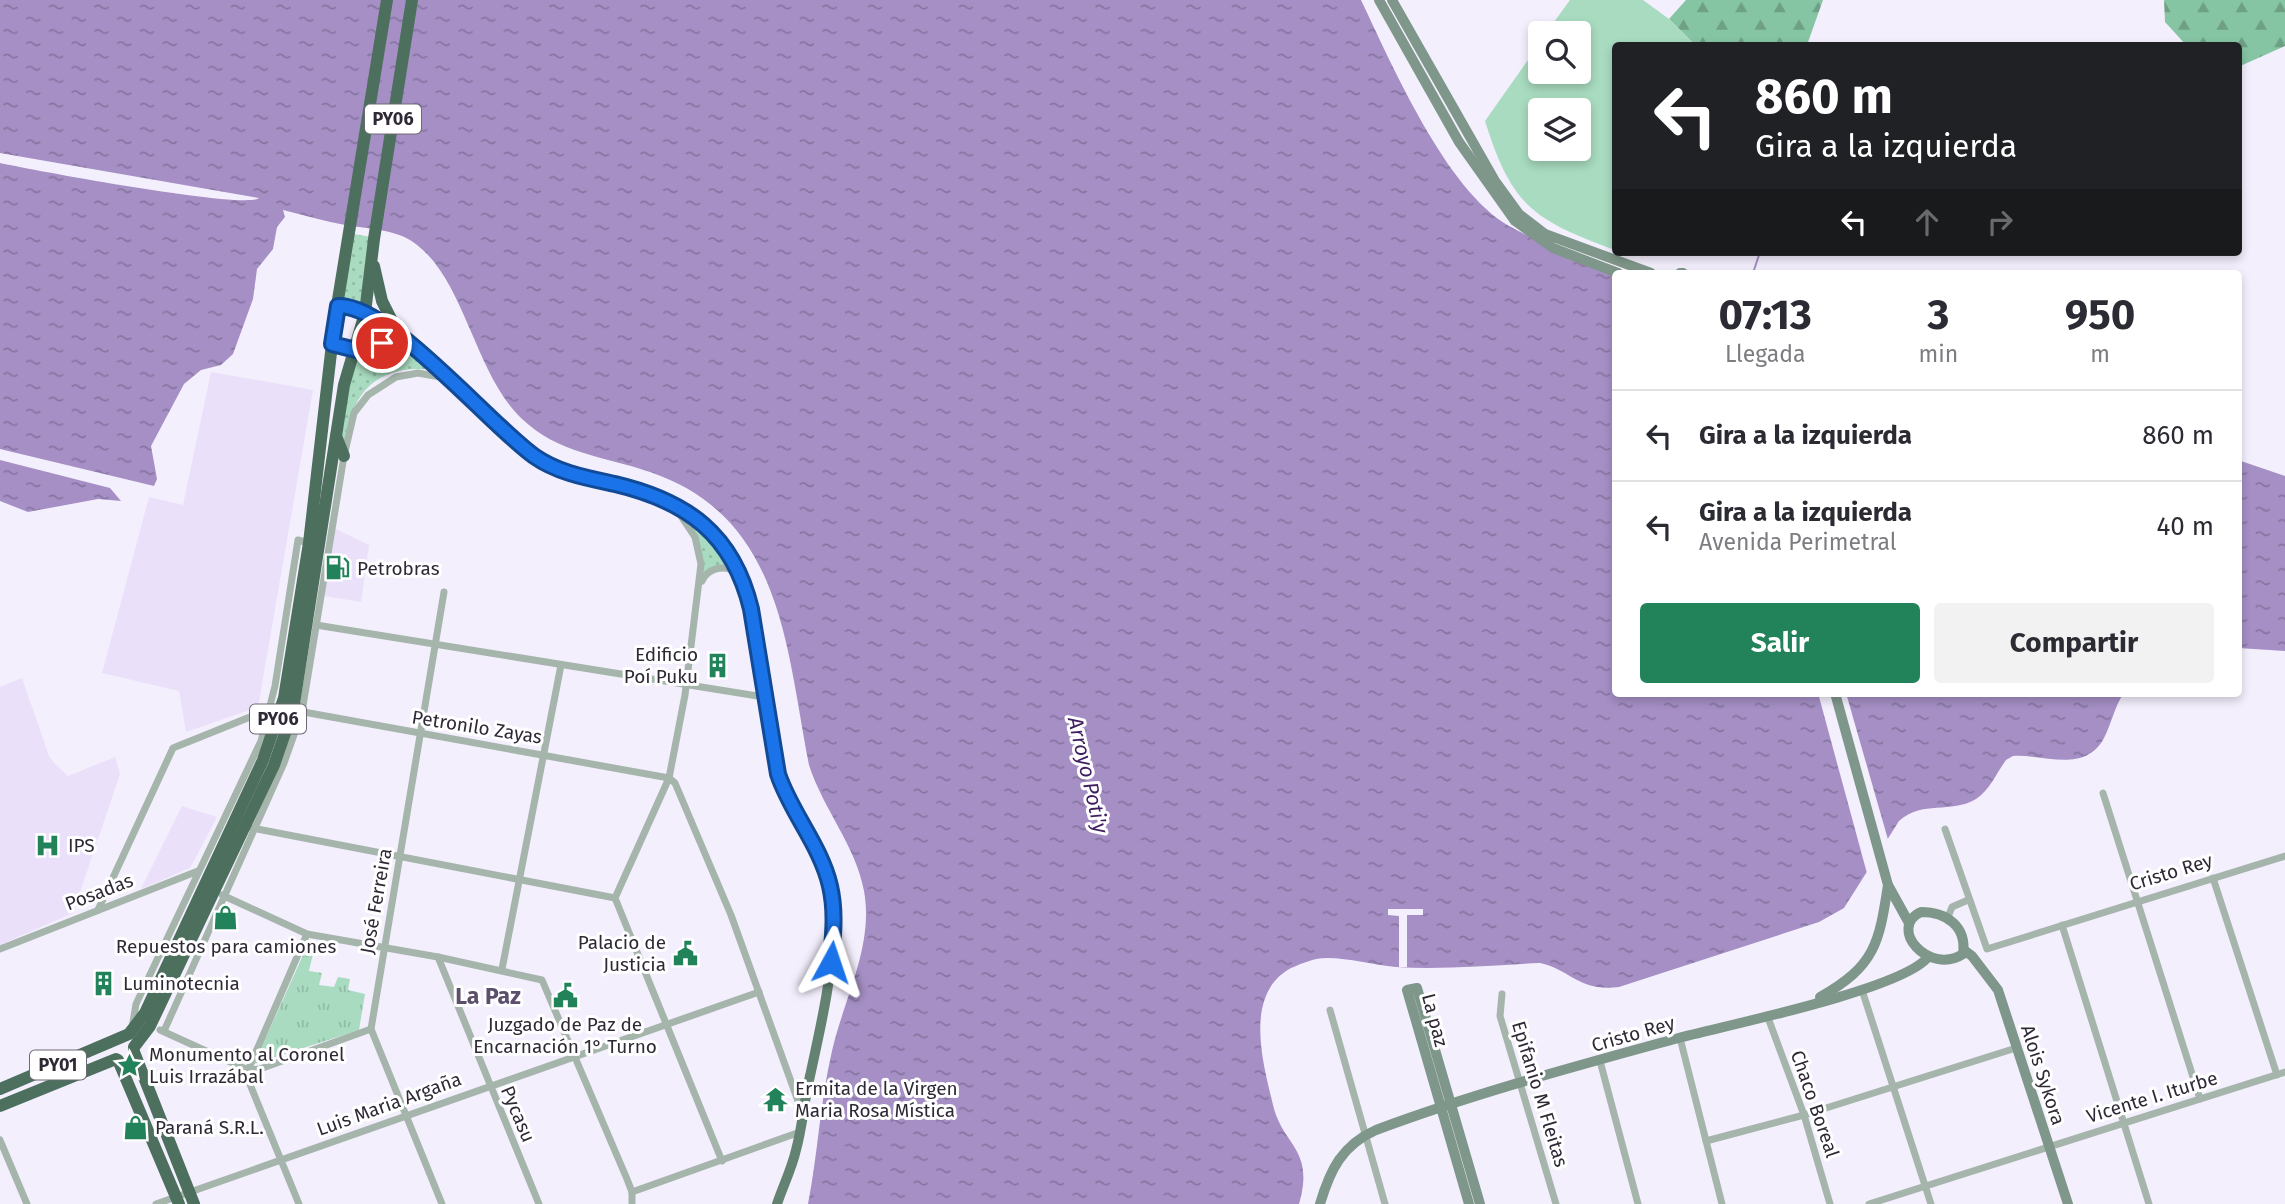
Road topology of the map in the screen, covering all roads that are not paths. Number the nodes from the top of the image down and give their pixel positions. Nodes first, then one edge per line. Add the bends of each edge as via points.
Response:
1 (387, 0) edge
2 (412, 0) edge
3 (1379, 0) edge
4 (1392, 0) edge
5 (372, 253) junction
6 (1643, 270) edge
7 (1612, 271) edge
8 (338, 306) junction
9 (365, 313) junction
10 (406, 341) junction
11 (332, 344) junction
12 (356, 350) junction
13 (447, 378) junction
14 (336, 435) junction
15 (344, 456) junction
16 (668, 501) junction
17 (740, 575) junction
18 (700, 585) junction
19 (444, 592) dead end
20 (313, 624) junction
21 (435, 645) junction
22 (561, 665) junction
23 (686, 686) junction
24 (764, 697) junction
25 (1836, 697) edge
26 (286, 710) junction
27 (420, 734) junction
28 (544, 753) junction
29 (669, 778) junction
30 (2102, 793) dead end
31 (239, 825) junction
32 (1945, 829) dead end
33 (400, 856) junction
34 (2285, 856) edge
35 (205, 871) junction
36 (2213, 878) junction
37 (519, 879) junction
38 (1888, 885) junction
39 (219, 893) junction
40 (615, 898) junction
41 (1968, 900) junction
42 (2138, 900) junction
43 (1899, 902) junction
44 (98, 910) junction
45 (1921, 912) junction
46 (1948, 917) junction
47 (1909, 923) junction
48 (2062, 925) junction
49 (307, 934) junction
50 (1916, 947) junction
51 (383, 948) junction
52 (0, 949) edge
53 (1962, 953) junction
54 (438, 957) junction
55 (1928, 957) junction
56 (1912, 968) junction
57 (502, 969) junction
58 (1862, 989) junction
59 (759, 992) junction
60 (1502, 993) dead end
61 (1806, 1005) junction
62 (1330, 1010) dead end
63 (1767, 1016) junction
64 (666, 1023) junction
65 (150, 1026) junction
66 (371, 1029) junction
67 (163, 1031) junction
68 (1680, 1038) junction
69 (118, 1040) junction
70 (2016, 1048) junction
71 (134, 1049) junction
72 (575, 1055) junction
73 (117, 1060) junction
74 (1600, 1062) junction
75 (248, 1070) junction
76 (2281, 1074) edge
77 (141, 1076) junction
78 (1520, 1084) junction
79 (488, 1085) junction
80 (1894, 1086) junction
81 (0, 1089) edge
82 (2200, 1099) junction
83 (0, 1106) edge
84 (1446, 1107) junction
85 (405, 1115) junction
86 (1804, 1115) junction
87 (803, 1116) junction
88 (2123, 1123) junction
89 (800, 1132) junction
90 (1364, 1136) junction
91 (0, 1140) edge
92 (1706, 1141) junction
93 (2048, 1147) junction
94 (280, 1159) junction
95 (722, 1161) junction
96 (1925, 1188) junction
97 (188, 1190) junction
98 (632, 1192) junction
99 (177, 1200) edge
100 (27, 1204) edge
101 (156, 1204) edge
102 (194, 1204) edge
103 (299, 1204) edge
104 (442, 1204) edge
105 (539, 1204) edge
106 (632, 1204) edge
107 (777, 1204) edge
108 (1320, 1204) edge
109 (1385, 1204) edge
110 (1469, 1204) edge
111 (1480, 1204) edge
112 (1556, 1204) edge
113 (1638, 1204) edge
114 (1722, 1204) edge
115 (1830, 1204) edge
116 (1869, 1204) edge
117 (1931, 1204) edge
118 (2068, 1204) edge
119 (2149, 1204) edge

1 - 8 highway, PY06
2 - 5 highway, PY06
3 - 7 street via 1459,142 1515,221 1553,248
4 - 6 street via 1495,181 1519,214 1545,233
5 - 9 highway, PY06
5 - 10 highway via 382,301
8 - 9 main road
8 - 11 highway, PY06
9 - 10 main road
9 - 12 highway, PY06
10 - 12 main road
10 - 13 main road
11 - 12 main road
11 - 26 highway, PY06
12 - 14 highway, PY06 via 344,385
13 - 15 street via 410,374 377,387 354,413
13 - 16 main road via 537,458 578,476
14 - 15 highway
14 - 20 highway, PY06
15 - 20 street
16 - 17 main road via 711,532
16 - 18 street via 695,537 701,555
17 - 18 street via 718,568 706,573
17 - 24 main road via 751,609
18 - 23 street
19 - 21 street, José Ferreira
20 - 21 street
20 - 26 highway, PY06
21 - 22 street
21 - 27 street, José Ferreira
22 - 23 street
22 - 28 street
23 - 24 street
23 - 29 street
24 - 87 main road via 785,794 824,868 834,907 829,981
25 - 38 street
26 - 27 street, Petronilo Zayas
26 - 31 highway, PY06
26 - 31 street via 284,763
26 - 44 street via 173,748
27 - 28 street, Petronilo Zayas
27 - 33 street, José Ferreira
28 - 29 street, Petronilo Zayas
28 - 37 street
29 - 40 street
29 - 59 street via 731,915
30 - 42 street
31 - 33 street
31 - 35 highway, PY06
31 - 39 highway, PY06
32 - 41 street
33 - 37 street
33 - 51 street, José Ferreira
34 - 36 street, Cristo Rey
35 - 44 street, Posadas
35 - 69 highway, PY06 via 145,1013 132,1031
36 - 42 street, Cristo Rey
36 - 76 street
37 - 40 street
37 - 57 street
38 - 43 street
38 - 61 street via 1884,925 1873,950 1857,971
39 - 49 street
39 - 65 highway, PY06
39 - 67 street
40 - 64 street
41 - 46 street via 1952,907
41 - 48 street, Cristo Rey via 1987,948
42 - 48 street, Cristo Rey
42 - 82 street
43 - 45 street
43 - 47 street
44 - 52 street, Posadas
45 - 46 street
45 - 47 street
46 - 53 street via 1957,926
47 - 50 street
48 - 88 street
49 - 51 street
49 - 75 street
50 - 55 street
50 - 56 street
51 - 54 street
51 - 66 street, José Ferreira
53 - 55 street via 1943,960
53 - 70 street, Alois Sykora via 1972,956 1994,983
54 - 57 street
54 - 79 street, Pycasu
55 - 56 street, Cristo Rey
56 - 58 street, Cristo Rey
57 - 72 street via 542,980
58 - 61 street, Cristo Rey
58 - 80 street
59 - 64 street, Luis Maria Argaña
59 - 87 street
60 - 78 street, Epifanio M Fleitas via 1500,1016
61 - 63 street, Cristo Rey
62 - 90 street
63 - 68 street, Cristo Rey
63 - 86 street, Chaco Boreal
64 - 72 street, Luis Maria Argaña
64 - 95 street
65 - 67 street
65 - 71 highway, PY06
65 - 77 highway via 143,1045
66 - 75 street
66 - 85 street, José Ferreira
67 - 75 street
68 - 74 street, Cristo Rey
68 - 92 street
69 - 71 highway via 130,1041
69 - 73 highway, PY01 via 111,1050
69 - 81 highway, PY01
70 - 80 street
70 - 93 street, Alois Sykora
71 - 73 highway, PY01 via 128,1060
71 - 77 highway
72 - 79 street, Luis Maria Argaña
72 - 98 street
73 - 83 highway, PY01
73 - 99 highway
74 - 78 street, Cristo Rey
74 - 113 street
75 - 94 street
76 - 82 street, Vicente I. Iturbe
77 - 97 highway
78 - 84 street, Cristo Rey
78 - 112 street, Epifanio M Fleitas
79 - 85 street, Luis Maria Argaña
79 - 105 street, Pycasu
80 - 86 street
80 - 96 street
82 - 88 street, Vicente I. Iturbe
84 - 84 street, La paz via 1417,988 1407,990
84 - 90 street, Cristo Rey
84 - 110 street, La paz
84 - 111 street, La paz
85 - 94 street, Luis Maria Argaña
85 - 104 street, José Ferreira
86 - 92 street
86 - 115 street, Chaco Boreal
87 - 89 main road
88 - 93 street, Vicente I. Iturbe
88 - 119 street
89 - 95 street
89 - 107 main road
90 - 108 street via 1341,1155
90 - 109 street
91 - 100 street
92 - 114 street
93 - 96 street, Vicente I. Iturbe
93 - 118 street, Alois Sykora
94 - 97 street, Luis Maria Argaña
94 - 103 street
95 - 98 street
96 - 116 street, Vicente I. Iturbe
96 - 117 street
97 - 99 street, Luis Maria Argaña
97 - 102 highway
98 - 106 street
99 - 101 street, Luis Maria Argaña

